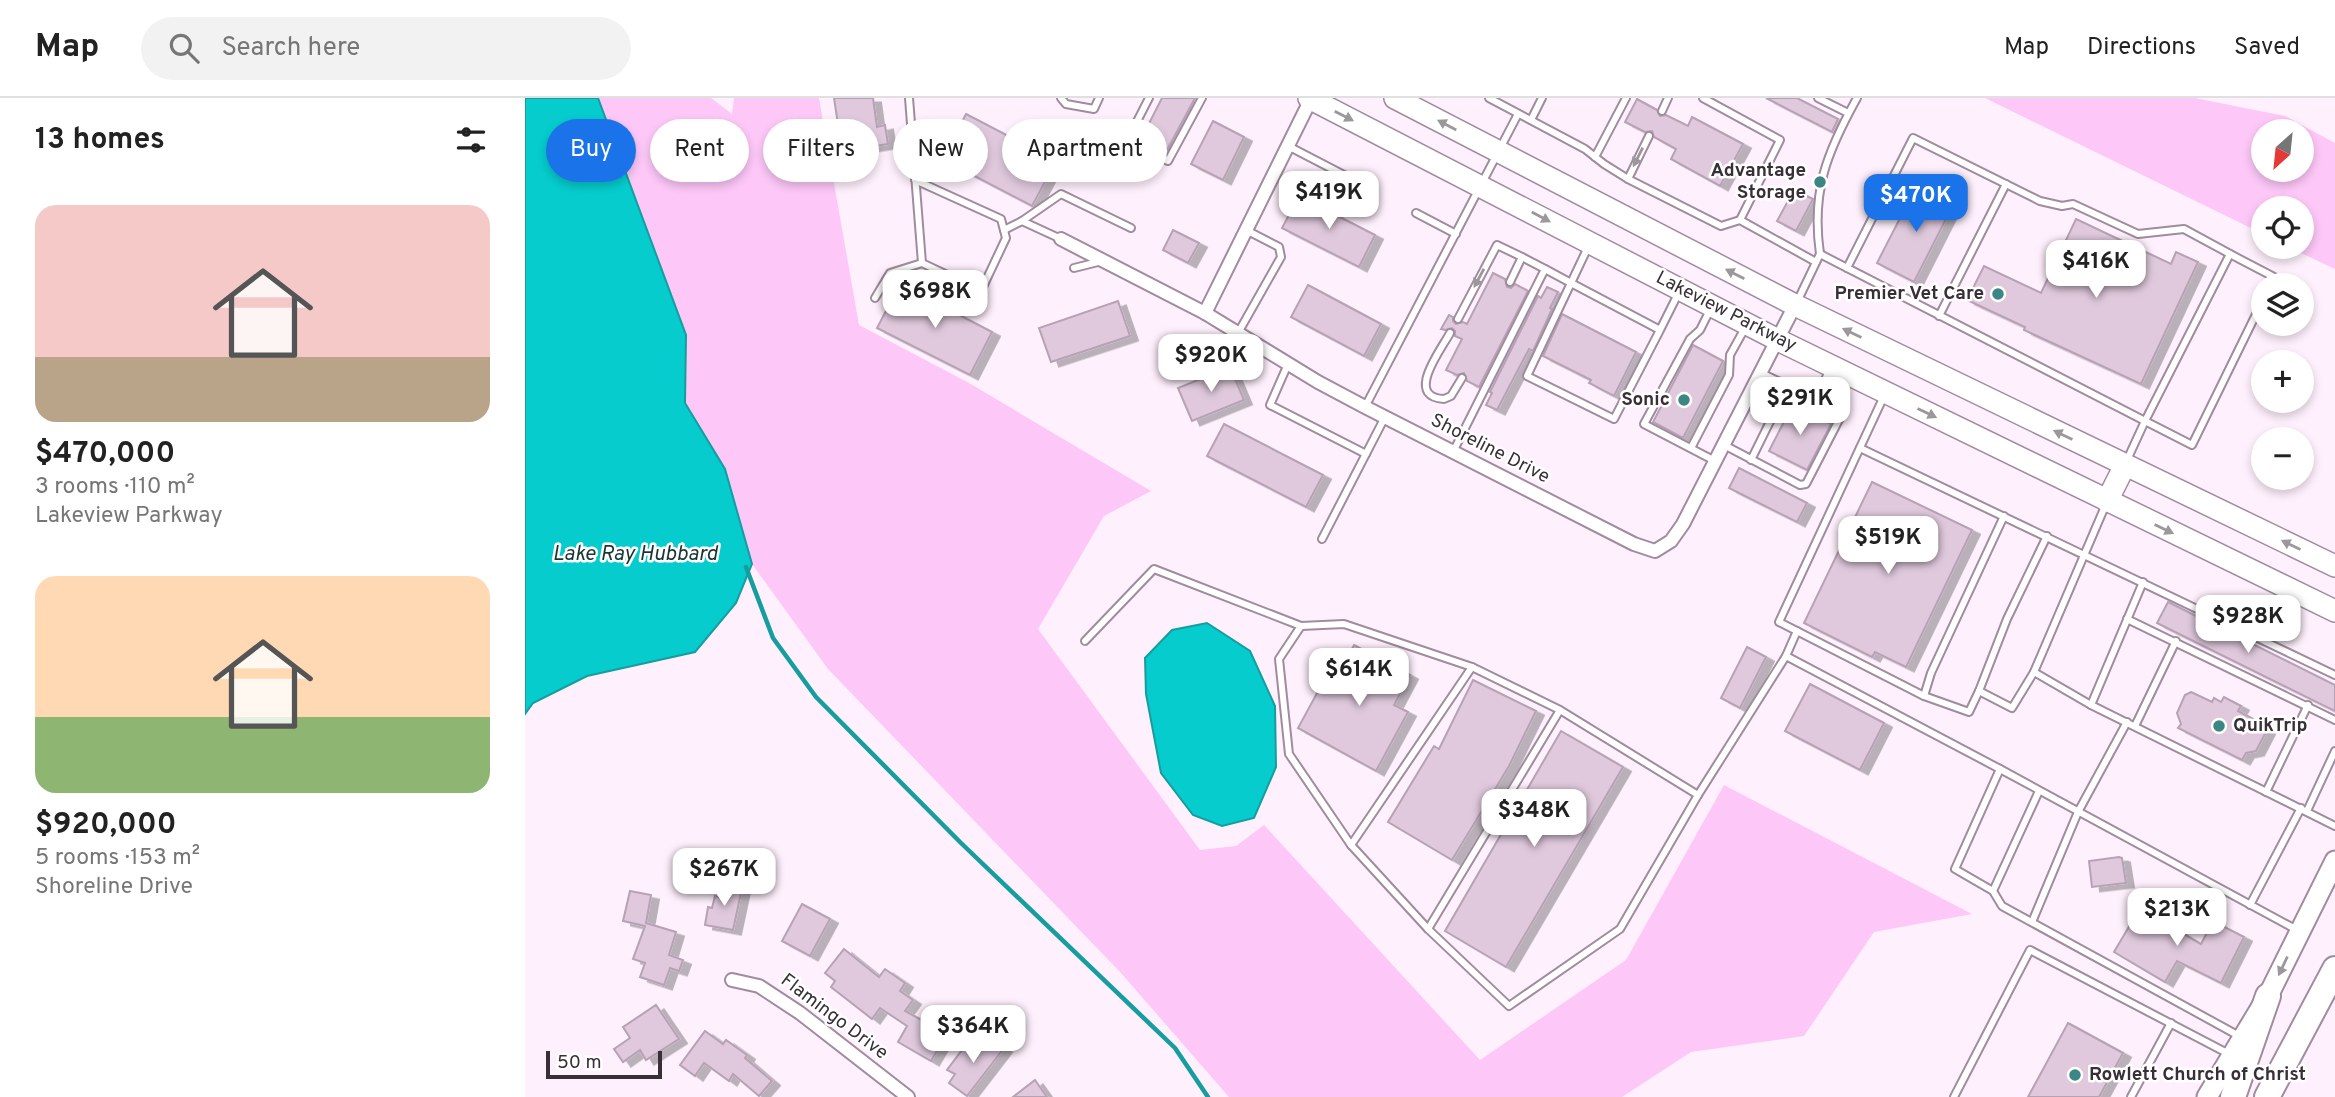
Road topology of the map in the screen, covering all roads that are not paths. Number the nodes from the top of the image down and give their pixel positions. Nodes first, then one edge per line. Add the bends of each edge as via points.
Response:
1 (909, 98) edge
2 (1061, 98) edge
3 (1099, 98) edge
4 (1149, 98) edge
5 (1202, 98) edge
6 (1395, 98) edge
7 (1489, 98) edge
8 (1542, 98) edge
9 (1626, 98) edge
10 (1668, 98) edge
11 (1703, 98) edge
12 (1818, 98) edge
13 (1857, 98) edge
14 (1310, 99) edge
15 (1662, 111) dead end
16 (1848, 113) junction
17 (1518, 114) junction
18 (911, 119) edge
19 (1531, 120) junction
20 (1649, 136) dead end
21 (1288, 146) junction
22 (1499, 152) junction
23 (1595, 157) junction
24 (1627, 178) junction
25 (915, 182) edge
26 (919, 182) edge
27 (2006, 184) junction
28 (1481, 185) junction
29 (1369, 188) dead end
30 (1416, 213) dead end
31 (1740, 220) junction
32 (1022, 221) junction
33 (1131, 229) dead end
34 (1004, 230) junction
35 (1246, 230) junction
36 (1456, 234) junction
37 (1061, 239) joint
38 (1590, 243) junction
39 (1820, 254) junction
40 (2231, 254) junction
41 (1522, 257) junction
42 (1103, 260) junction
43 (1816, 262) junction
44 (922, 263) junction
45 (1075, 268) dead end
46 (1847, 268) junction
47 (1545, 270) junction
48 (2268, 273) edge
49 (1510, 282) dead end
50 (1571, 283) junction
51 (1681, 289) junction
52 (875, 298) dead end
53 (1712, 305) junction
54 (1795, 305) junction
55 (1205, 313) junction
56 (1939, 316) junction
57 (1458, 319) dead end
58 (1747, 324) junction
59 (2251, 325) edge
60 (1660, 330) junction
61 (1450, 333) dead end
62 (1238, 334) junction
63 (1778, 340) junction
64 (1288, 364) junction
65 (1832, 366) junction
66 (1761, 373) junction
67 (1462, 378) dead end
68 (1788, 386) junction
69 (1886, 393) junction
70 (1816, 399) junction
71 (1365, 407) junction
72 (1385, 417) junction
73 (2145, 421) junction
74 (1724, 445) junction
75 (1691, 448) junction
76 (1860, 448) junction
77 (1453, 452) junction
78 (1366, 454) junction
79 (1751, 460) junction
80 (1715, 461) junction
81 (2125, 465) junction
82 (2107, 502) junction
83 (2004, 516) junction
84 (2047, 537) junction
85 (1322, 539) dead end
86 (2085, 554) junction
87 (2335, 566) edge
88 (2143, 582) junction
89 (2335, 611) edge
90 (2127, 619) junction
91 (1301, 626) junction
92 (1797, 631) junction
93 (1085, 640) dead end
94 (2176, 641) junction
95 (1786, 656) junction
96 (1472, 667) junction
97 (2034, 672) junction
98 (2335, 675) edge
99 (1979, 691) junction
100 (1924, 696) junction
101 (2091, 705) junction
102 (2308, 705) junction
103 (1560, 710) junction
104 (2335, 720) edge
105 (2127, 722) junction
106 (2135, 726) junction
107 (2335, 751) edge
108 (2000, 769) junction
109 (2039, 791) junction
110 (2266, 792) junction
111 (1698, 795) junction
112 (2304, 810) junction
113 (2078, 812) junction
114 (2335, 826) edge
115 (1350, 845) junction
116 (2335, 861) edge
117 (1993, 891) junction
118 (2250, 905) junction
119 (2032, 922) junction
120 (1428, 929) junction
121 (2299, 931) junction
122 (2335, 969) edge
123 (732, 979) dead end
124 (2269, 996) junction
125 (2171, 1023) junction
126 (2243, 1038) junction
127 (2232, 1055) junction
128 (908, 1097) edge
129 (1954, 1097) edge
130 (2131, 1097) edge
131 (2207, 1097) edge
132 (2232, 1097) edge
133 (2267, 1097) edge

1 - 18 lane
2 - 3 lane via 1066,104 1094,109
4 - 5 lane via 1127,141 1167,161
22 -> 6 main road, Lakeview Parkway
7 - 17 lane
8 - 19 lane
9 - 23 lane
10 - 15 lane
11 - 31 lane via 1780,140
12 - 16 lane
13 - 16 lane
14 - 21 street
14 -> 28 main road, Lakeview Parkway
16 - 39 lane via 1821,176
17 - 19 lane
17 - 22 lane
19 - 23 lane
20 -> 24 lane
21 - 29 lane
21 - 35 street
22 - 28 lane
54 -> 22 main road, Lakeview Parkway
23 - 24 lane
24 - 31 lane via 1721,226
25 - 44 lane
26 - 34 lane via 1001,219
27 - 40 lane via 2039,201 2073,204 2138,234 2184,229
27 - 46 lane via 1913,138
27 - 56 lane
28 - 36 lane
28 -> 38 main road, Lakeview Parkway
30 - 36 lane
31 - 43 lane
32 - 33 lane via 1061,194
32 - 34 lane
32 - 37 lane
34 - 44 lane via 1006,238 981,291
35 - 55 street
35 - 62 lane via 1279,247 1281,257
36 - 71 lane
37 - 42 street, Shoreline Drive
38 - 50 lane
38 - 51 main road, Lakeview Parkway
39 - 43 lane
39 - 46 lane
40 - 48 lane
40 - 73 lane
41 - 47 lane
41 - 49 lane
41 -> 57 lane via 1497,245
42 - 45 lane
42 - 55 street, Shoreline Drive
43 - 54 lane
44 - 52 lane via 890,273
46 - 56 lane
47 - 50 lane
47 - 77 lane
50 - 60 lane
50 - 60 lane via 1527,376 1614,419
51 - 53 main road, Lakeview Parkway
51 - 60 lane
53 - 58 main road, Lakeview Parkway
53 - 75 lane via 1644,424
54 - 63 street, Shoreline Drive
81 -> 54 main road, Lakeview Parkway
55 - 62 street, Shoreline Drive
56 - 73 lane
58 - 63 main road, Lakeview Parkway
58 - 75 lane via 1730,355 1729,375
59 - 73 lane via 2192,445
61 - 67 lane via 1425,379 1425,388 1430,395 1444,399
62 - 64 street, Shoreline Drive
63 - 65 main road, Lakeview Parkway
63 - 66 street, Shoreline Drive
64 - 71 street, Shoreline Drive
64 - 78 lane via 1269,405
65 - 69 main road, Lakeview Parkway
65 - 70 lane
66 - 68 lane
66 - 74 street, Shoreline Drive
68 - 70 lane
68 - 79 lane
69 - 76 lane
69 -> 82 main road, Lakeview Parkway
70 - 79 lane via 1841,416 1806,484
71 - 72 street, Shoreline Drive
72 - 77 street, Shoreline Drive
72 - 78 lane
73 - 81 lane
74 - 79 lane
74 - 80 street, Shoreline Drive
75 - 80 lane
76 - 83 lane
76 - 92 lane via 1779,621
77 - 80 street, Shoreline Drive via 1655,551 1671,541 1683,524
78 - 85 lane
81 - 82 main road
87 -> 81 main road, Lakeview Parkway
82 - 86 lane
82 -> 89 main road, Lakeview Parkway
83 - 84 lane
83 - 100 lane
84 - 86 lane
84 - 99 lane
86 - 88 lane
86 - 97 lane
88 - 90 lane
88 - 98 lane
90 - 94 lane
90 - 101 lane
91 - 93 lane via 1154,569
91 - 96 lane via 1344,624
91 - 115 lane via 1279,659 1289,754
92 - 95 lane
92 - 100 lane
94 - 102 lane
94 - 106 lane
95 - 108 lane
95 - 111 lane
96 - 103 lane
96 - 115 lane
97 - 99 lane via 2012,708
97 - 101 lane
99 - 100 lane via 1969,712
101 - 105 lane
102 - 104 lane
102 - 110 lane
103 - 111 lane
103 - 120 lane
105 - 106 lane
105 - 113 lane
106 - 110 lane
107 - 112 lane
108 - 109 lane
108 - 117 lane via 1955,869
109 - 113 lane
109 - 117 lane
110 - 112 lane
111 - 120 lane via 1620,929 1509,1006
112 - 114 lane
112 - 118 lane
113 - 118 lane
113 - 119 lane
115 - 120 lane
116 - 121 main road
117 - 119 lane via 2001,906
118 - 121 lane
119 - 126 lane
121 -> 124 main road
122 - 133 highway
123 - 128 street, Flamingo Drive via 759,986 789,1006
124 - 126 main road
124 - 132 highway
125 - 127 lane
125 - 129 lane via 2030,950
125 - 130 lane
126 - 127 main road
127 - 131 main road

